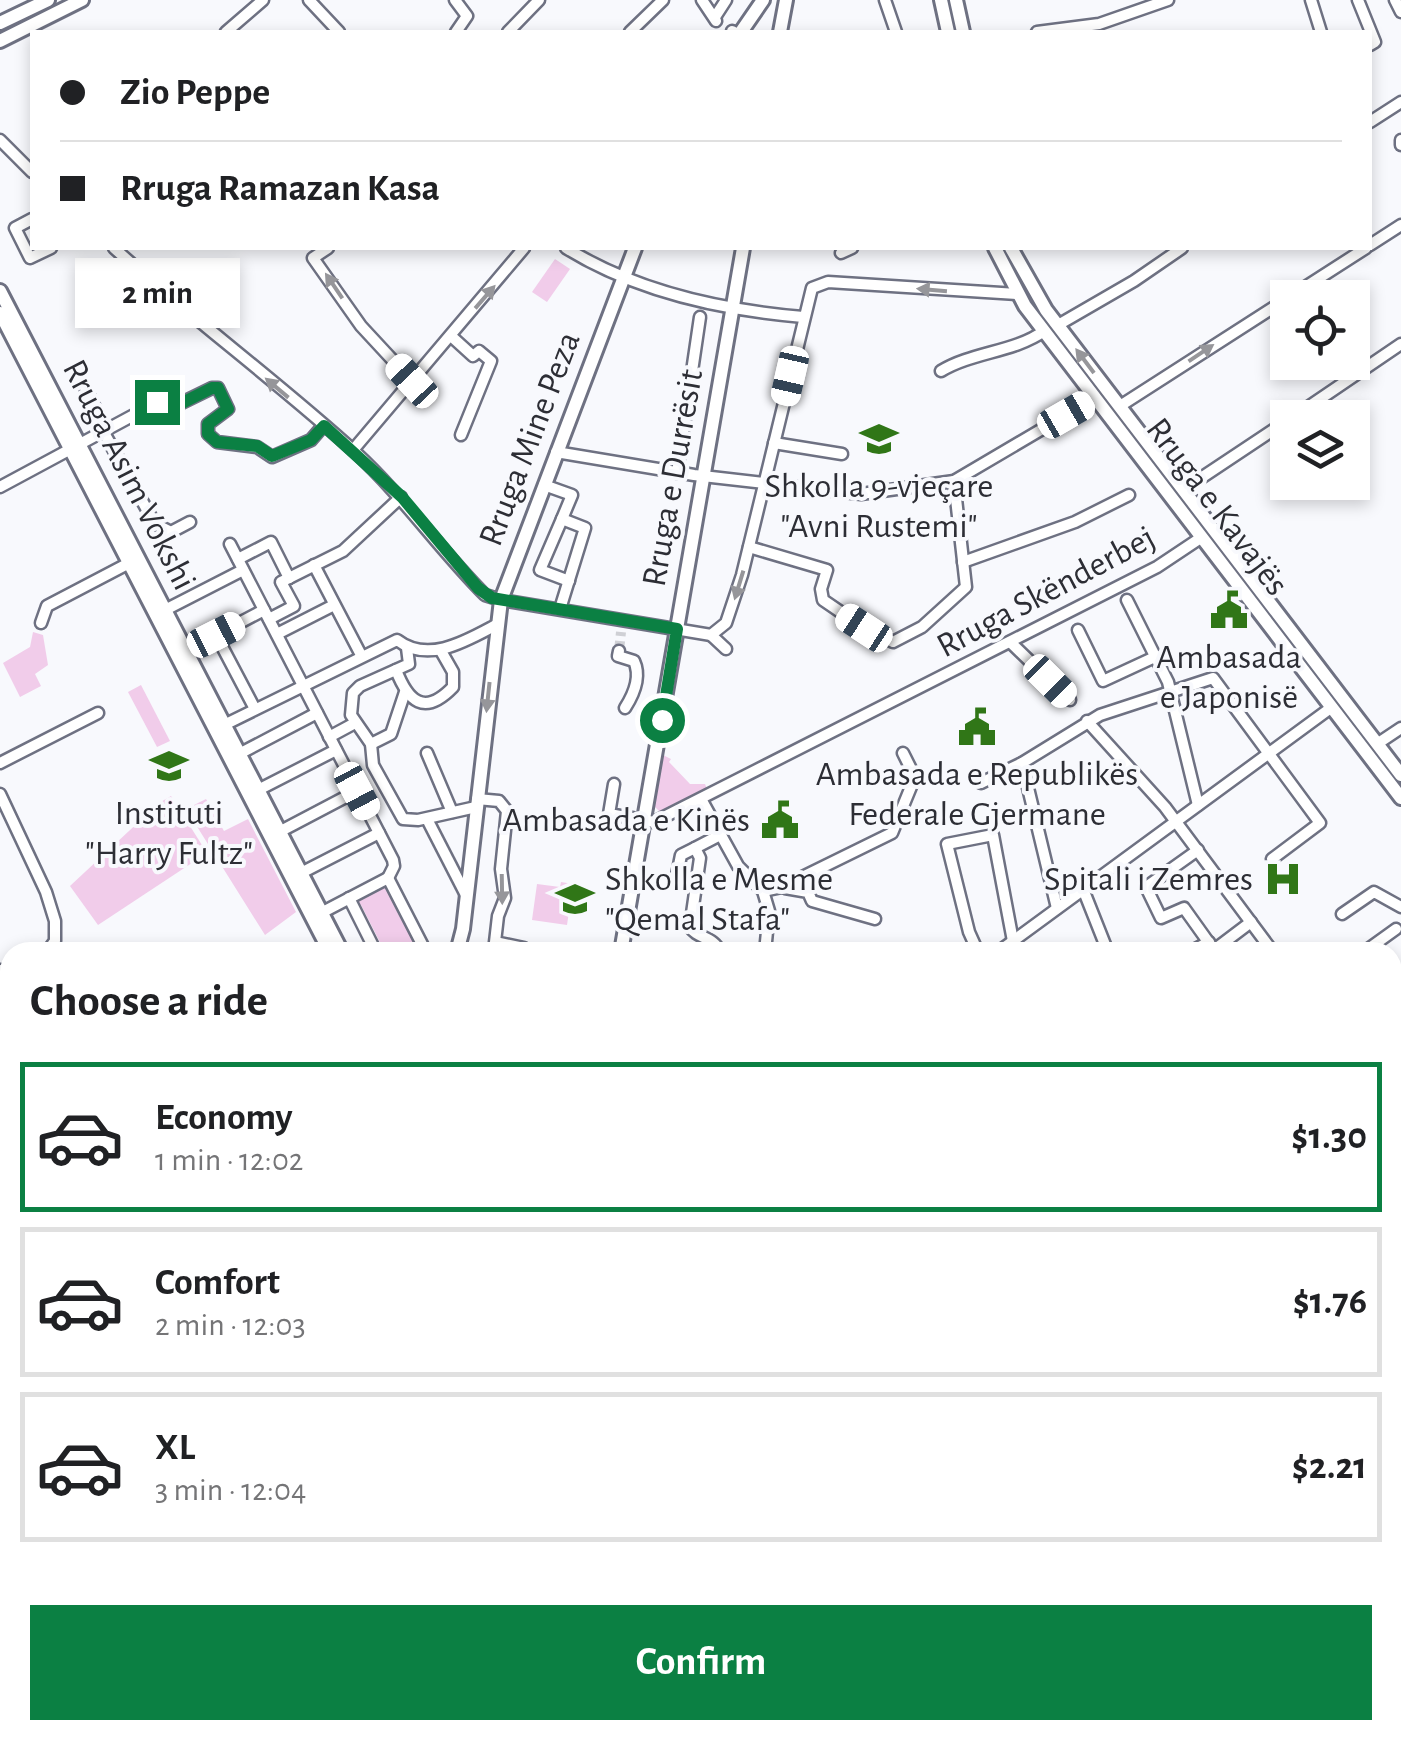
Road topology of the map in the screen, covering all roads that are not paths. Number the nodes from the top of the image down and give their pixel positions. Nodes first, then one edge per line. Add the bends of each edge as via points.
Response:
1 (48, 0) edge
2 (82, 0) edge
3 (263, 0) edge
4 (310, 0) edge
5 (455, 0) edge
6 (539, 0) edge
7 (662, 0) edge
8 (702, 0) edge
9 (726, 0) edge
10 (763, 0) edge
11 (785, 0) edge
12 (886, 0) edge
13 (941, 0) edge
14 (956, 0) edge
15 (1130, 0) edge
16 (1168, 0) edge
17 (1311, 0) edge
18 (1358, 0) edge
19 (1395, 0) edge
20 (1401, 12) edge
21 (1136, 14) junction
22 (0, 24) edge
23 (228, 30) edge
24 (337, 30) edge
25 (457, 30) edge
26 (510, 30) edge
27 (632, 30) edge
28 (738, 30) edge
29 (780, 30) edge
30 (893, 30) edge
31 (948, 30) edge
32 (963, 30) edge
33 (1052, 30) edge
34 (1320, 30) edge
35 (1370, 30) edge
36 (0, 42) edge
37 (1401, 102) edge
38 (1372, 121) edge
39 (0, 140) edge
40 (30, 170) edge
41 (30, 220) edge
42 (1401, 225) edge
43 (1372, 243) edge
44 (47, 250) edge
45 (122, 250) edge
46 (325, 250) edge
47 (522, 250) edge
48 (570, 250) edge
49 (634, 250) edge
50 (743, 250) edge
51 (996, 250) edge
52 (1012, 250) edge
53 (1179, 250) edge
54 (1362, 250) edge
55 (624, 276) junction
56 (1031, 288) junction
57 (0, 291) edge
58 (1017, 294) junction
59 (732, 309) junction
60 (803, 317) junction
61 (700, 318) dead end
62 (2, 322) edge
63 (1051, 328) junction
64 (451, 336) junction
65 (1401, 344) edge
66 (941, 372) dead end
67 (79, 376) dead end
68 (412, 381) junction
69 (169, 392) dead end
70 (1095, 398) junction
71 (1317, 400) edge
72 (1120, 406) junction
73 (146, 408) junction
74 (324, 426) junction
75 (105, 430) junction
76 (1270, 432) edge
77 (461, 435) dead end
78 (774, 443) junction
79 (352, 450) junction
80 (556, 452) junction
81 (72, 453) junction
82 (842, 454) dead end
83 (677, 473) junction
84 (704, 476) junction
85 (954, 480) junction
86 (764, 483) junction
87 (544, 485) junction
88 (0, 487) edge
89 (1184, 490) junction
90 (1129, 495) dead end
91 (402, 497) junction
92 (562, 518) junction
93 (190, 522) dead end
94 (1202, 537) junction
95 (230, 544) dead end
96 (749, 548) junction
97 (134, 561) junction
98 (963, 562) junction
99 (240, 564) junction
100 (314, 565) junction
101 (289, 578) junction
102 (569, 581) junction
103 (501, 600) junction
104 (1128, 600) dead end
105 (334, 604) junction
106 (560, 609) junction
107 (165, 610) junction
108 (1266, 610) junction
109 (266, 615) junction
110 (40, 623) dead end
111 (496, 625) junction
112 (1279, 627) junction
113 (677, 629) junction
114 (1078, 630) dead end
115 (276, 634) junction
116 (216, 635) junction
117 (711, 635) junction
118 (1010, 642) junction
119 (407, 648) junction
120 (726, 649) dead end
121 (186, 651) junction
122 (441, 651) junction
123 (618, 651) tunnel mouth
124 (362, 655) junction
125 (1156, 656) junction
126 (396, 670) junction
127 (302, 685) junction
128 (1170, 690) junction
129 (404, 692) junction
130 (1070, 700) dead end
131 (1332, 707) junction
132 (625, 708) dead end
133 (254, 710) junction
134 (98, 713) dead end
135 (317, 714) junction
136 (1088, 721) junction
137 (355, 723) junction
138 (224, 725) junction
139 (1401, 728) edge
140 (329, 736) junction
141 (371, 744) junction
142 (1377, 744) junction
143 (336, 750) junction
144 (904, 753) dead end
145 (1268, 753) junction
146 (239, 754) junction
147 (428, 754) dead end
148 (0, 763) edge
149 (1022, 763) junction
150 (373, 765) junction
151 (1401, 776) edge
152 (350, 777) junction
153 (614, 784) dead end
154 (982, 784) dead end
155 (258, 790) junction
156 (357, 791) junction
157 (0, 794) edge
158 (1401, 798) edge
159 (701, 799) junction
160 (477, 803) junction
161 (1198, 804) junction
162 (394, 807) junction
163 (452, 812) junction
164 (372, 819) junction
165 (427, 819) junction
166 (1176, 821) junction
167 (644, 822) junction
168 (280, 832) junction
169 (379, 833) junction
170 (720, 835) junction
171 (695, 848) junction
172 (1198, 850) junction
173 (1272, 859) dead end
174 (391, 872) junction
175 (300, 873) junction
176 (696, 884) junction
177 (782, 887) junction
178 (1083, 889) junction
179 (763, 890) junction
180 (466, 896) junction
181 (348, 898) junction
182 (1400, 906) edge
183 (1058, 908) junction
184 (321, 913) junction
185 (1342, 914) dead end
186 (874, 919) dead end
187 (1251, 922) junction
188 (1396, 929) dead end
189 (1013, 941) joint
190 (54, 942) edge
191 (325, 942) edge
192 (337, 942) edge
193 (371, 942) edge
194 (419, 942) edge
195 (459, 942) edge
196 (496, 942) edge
197 (623, 942) edge
198 (714, 942) edge
199 (766, 942) edge
200 (974, 942) edge
201 (1104, 942) edge
202 (1209, 942) edge
203 (1225, 942) edge
204 (1266, 942) edge
205 (1378, 942) edge

1 - 22 main road
2 - 36 main road
3 - 23 street
4 - 24 street
5 - 25 street via 467,16
6 - 26 street
7 - 27 street
8 - 9 street via 716,19
10 - 28 main road
11 - 29 main road
12 - 30 street
13 - 31 main road
14 - 32 main road
15 - 21 street
16 - 21 street
17 - 34 street
18 - 35 street
19 - 20 street
21 - 33 street
37 - 38 street
39 - 40 street
41 - 44 street via 15,228 30,258
42 - 43 street
74 -> 45 street via 186,313
68 -> 46 street via 361,326 313,258
64 -> 47 street
48 - 55 street
49 - 55 main road, Rruga Mine Peza
50 - 59 main road, Rruga e Durrësit
51 - 58 main road, Rruga e Kavajës
52 - 56 main road, Rruga e Kavajës
53 - 63 street
72 -> 54 street
55 - 59 street
55 - 80 main road, Rruga Mine Peza
56 - 58 main road
56 - 63 main road, Rruga e Kavajës
57 - 81 main road, Rruga Asim Vokshi
58 -> 60 street via 822,282 812,288
58 - 63 main road, Rruga e Kavajës
59 - 60 street
59 - 84 main road, Rruga e Durrësit
60 - 78 street
61 - 83 street, Rruga e Durrësit
62 - 81 main road, Rruga Asim Vokshi
63 - 66 street
63 - 70 main road, Rruga e Kavajës
72 -> 63 main road, Rruga e Kavajës
64 - 68 street
64 - 77 street via 490,361
65 - 71 street
67 - 75 street
68 - 79 street
69 - 73 street
70 - 85 street
70 - 94 main road, Rruga e Kavajës
72 - 89 main road, Rruga e Kavajës
73 - 74 street via 160,414 218,388 228,409 208,424 208,434 272,456 311,440
73 - 75 street
74 - 79 street
75 - 81 street
75 - 93 street via 155,524 171,532
76 - 89 street
78 - 82 street
78 - 86 street
79 - 91 street
80 - 83 street
80 - 87 main road, Rruga Mine Peza
81 - 88 street
81 - 97 main road, Rruga Asim Vokshi
83 - 84 street
84 - 86 street
84 - 113 main road, Rruga e Durrësit
85 - 86 street via 862,494
85 - 98 street
86 - 96 street
87 - 92 street via 572,495
87 - 103 main road, Rruga Mine Peza
89 - 108 main road, Rruga e Kavajës
90 - 98 street
91 - 100 street via 343,551
91 - 103 street via 478,588
92 - 102 street via 585,528
92 - 102 street via 540,570
94 - 108 main road, Rruga e Kavajës
94 - 118 street, Rruga Skënderbej via 1169,561
95 - 99 street
96 - 98 street via 827,570 823,600 889,642 922,627 966,587
96 -> 117 street via 726,622
97 - 107 main road, Rruga Asim Vokshi
97 - 110 street via 47,606
97 - 191 main road, Rruga Asim Vokshi
99 - 101 street via 271,542
99 - 107 street
99 - 109 street
100 - 101 street
100 - 105 street
101 - 109 street via 281,582 294,606
102 - 106 street
103 - 106 street
103 - 111 main road, Rruga Mine Peza
104 - 125 street
105 - 115 street
105 - 124 street
106 - 113 street via 622,626
107 - 121 main road, Rruga Asim Vokshi
108 - 112 main road, Rruga e Kavajës
109 - 115 street
109 - 116 street
111 - 122 street
111 -> 160 main road, Rruga Mine Peza
112 - 131 main road, Rruga e Kavajës
112 - 142 main road, Rruga e Kavajës
113 - 117 street
113 - 167 main road, Rruga e Durrësit
114 - 125 street via 1103,682
115 - 127 street
116 - 121 street
116 - 133 street
117 - 120 street
118 - 130 street
118 - 159 street, Rruga Skënderbej
119 - 122 street
119 - 124 street via 397,640
119 - 126 street via 409,664
121 - 138 main road, Rruga Asim Vokshi
122 - 129 street via 452,687 430,702
123 - 132 street via 637,671
124 - 127 street
125 - 128 street
126 - 129 street
126 - 137 street via 353,693
127 - 133 street
127 - 135 street
128 - 136 street
128 - 145 street via 1213,678
128 - 161 street
129 - 141 street via 391,734
131 - 145 street
131 - 158 main road, Rruga e Kavajës
133 - 138 street
134 - 148 street
135 - 140 street
135 - 146 street
136 - 149 street
136 - 166 street
137 - 140 street
137 - 141 street
138 - 146 main road, Rruga Asim Vokshi
139 - 142 street
140 - 143 street
141 - 150 street
142 - 151 main road, Rruga e Kavajës
143 - 152 street
143 - 155 street
144 - 177 street via 915,777 896,829
145 - 161 street
145 - 173 street via 1320,823
146 - 155 main road, Rruga Asim Vokshi
147 - 163 street
149 - 154 street
149 - 183 street
150 - 152 street
150 - 162 street
152 - 156 street
153 - 167 street via 609,814
155 - 168 main road, Rruga Asim Vokshi
156 - 164 street
156 - 168 street
157 - 190 street via 40,879
159 - 167 street, Rruga Skënderbej
159 - 170 street
160 - 163 street
160 - 180 main road, Rruga Mine Peza
160 -> 196 street via 498,801 507,815 501,868 506,888
161 - 166 street
162 - 164 street
162 - 165 street via 407,821
163 - 165 street
164 - 169 street
165 - 180 street
166 - 172 street
166 - 178 street
167 - 197 main road, Rruga e Durrësit
168 - 175 main road, Rruga Asim Vokshi
169 - 174 street
169 - 175 street
170 - 171 street
170 - 179 street via 744,874
171 - 176 street
171 - 176 street via 682,854 676,880
172 - 187 street
172 - 202 street via 1146,887 1161,918 1184,908
174 - 181 street
174 - 194 street
175 - 184 main road, Rruga Asim Vokshi
176 - 198 street via 690,927
177 - 179 street
177 - 186 street
178 - 183 street
178 - 201 street
179 - 199 street
180 - 195 main road, Rruga Mine Peza
181 - 184 street
181 - 193 street
182 - 185 street via 1374,892
183 - 189 street
184 - 192 main road, Rruga Asim Vokshi
187 - 203 street
187 - 204 street
188 - 205 street
189 - 200 street via 992,835 947,844

